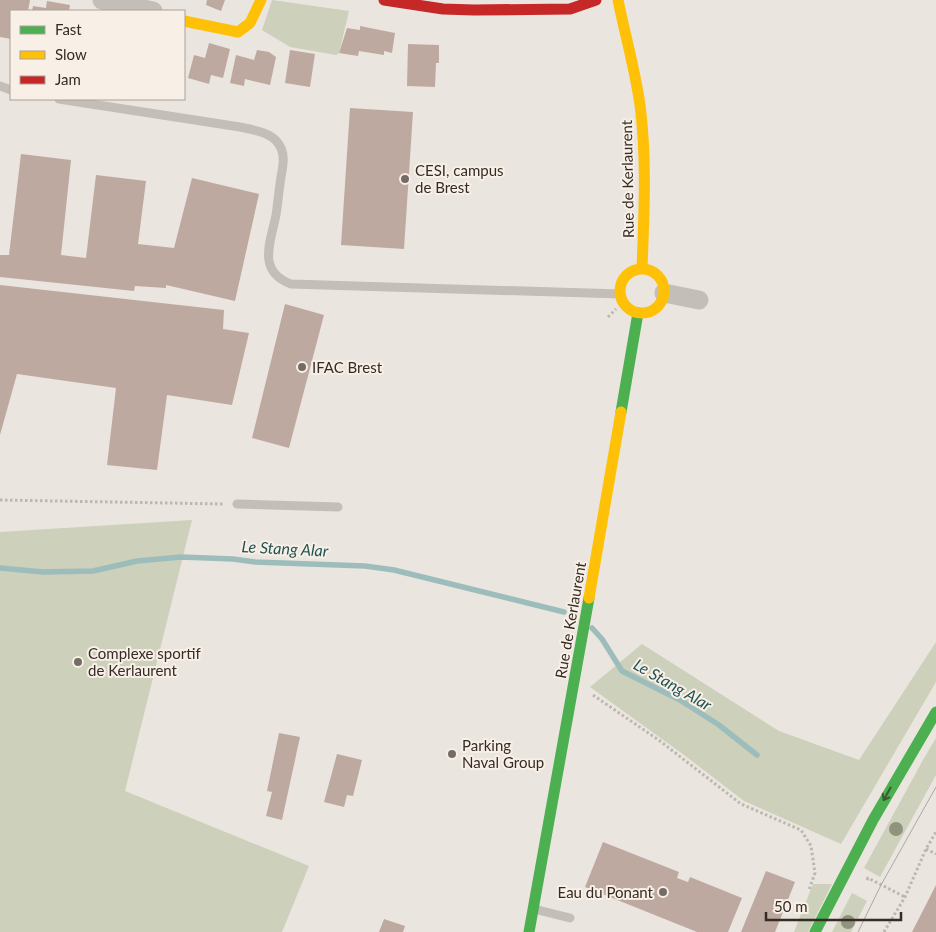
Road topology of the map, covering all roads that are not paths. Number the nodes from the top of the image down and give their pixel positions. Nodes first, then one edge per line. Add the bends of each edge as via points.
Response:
1 (102, 0) edge
2 (261, 0) edge
3 (384, 0) edge
4 (596, 0) edge
5 (618, 0) edge
6 (433, 4) edge
7 (148, 10) edge
8 (185, 22) edge
9 (65, 100) edge
10 (642, 270) junction
11 (664, 293) junction
12 (621, 294) junction
13 (699, 300) dead end
14 (638, 313) junction
15 (237, 504) road end
16 (338, 507) dead end
17 (936, 712) edge
18 (936, 730) edge
19 (534, 909) junction
20 (570, 918) dead end
21 (529, 932) edge
22 (815, 932) edge
23 (826, 932) edge

1 - 7 street
2 - 8 street via 251,23 238,32
3 - 6 street
4 - 6 street via 570,10 474,10
5 - 10 street, Rue de Kerlaurent via 640,105 645,172
9 - 12 lane via 240,127 263,132 278,142 284,156 268,256 273,272 291,284
10 - 11 street via 656,274 664,286
10 - 12 street via 624,280
11 - 13 street
11 - 14 street via 658,306 646,313
12 - 14 street via 626,307
14 - 19 street, Rue de Kerlaurent
15 - 16 lane
17 -> 22 street via 902,767
18 - 23 street
19 - 20 lane
19 - 21 street, Rue de Kerlaurent

